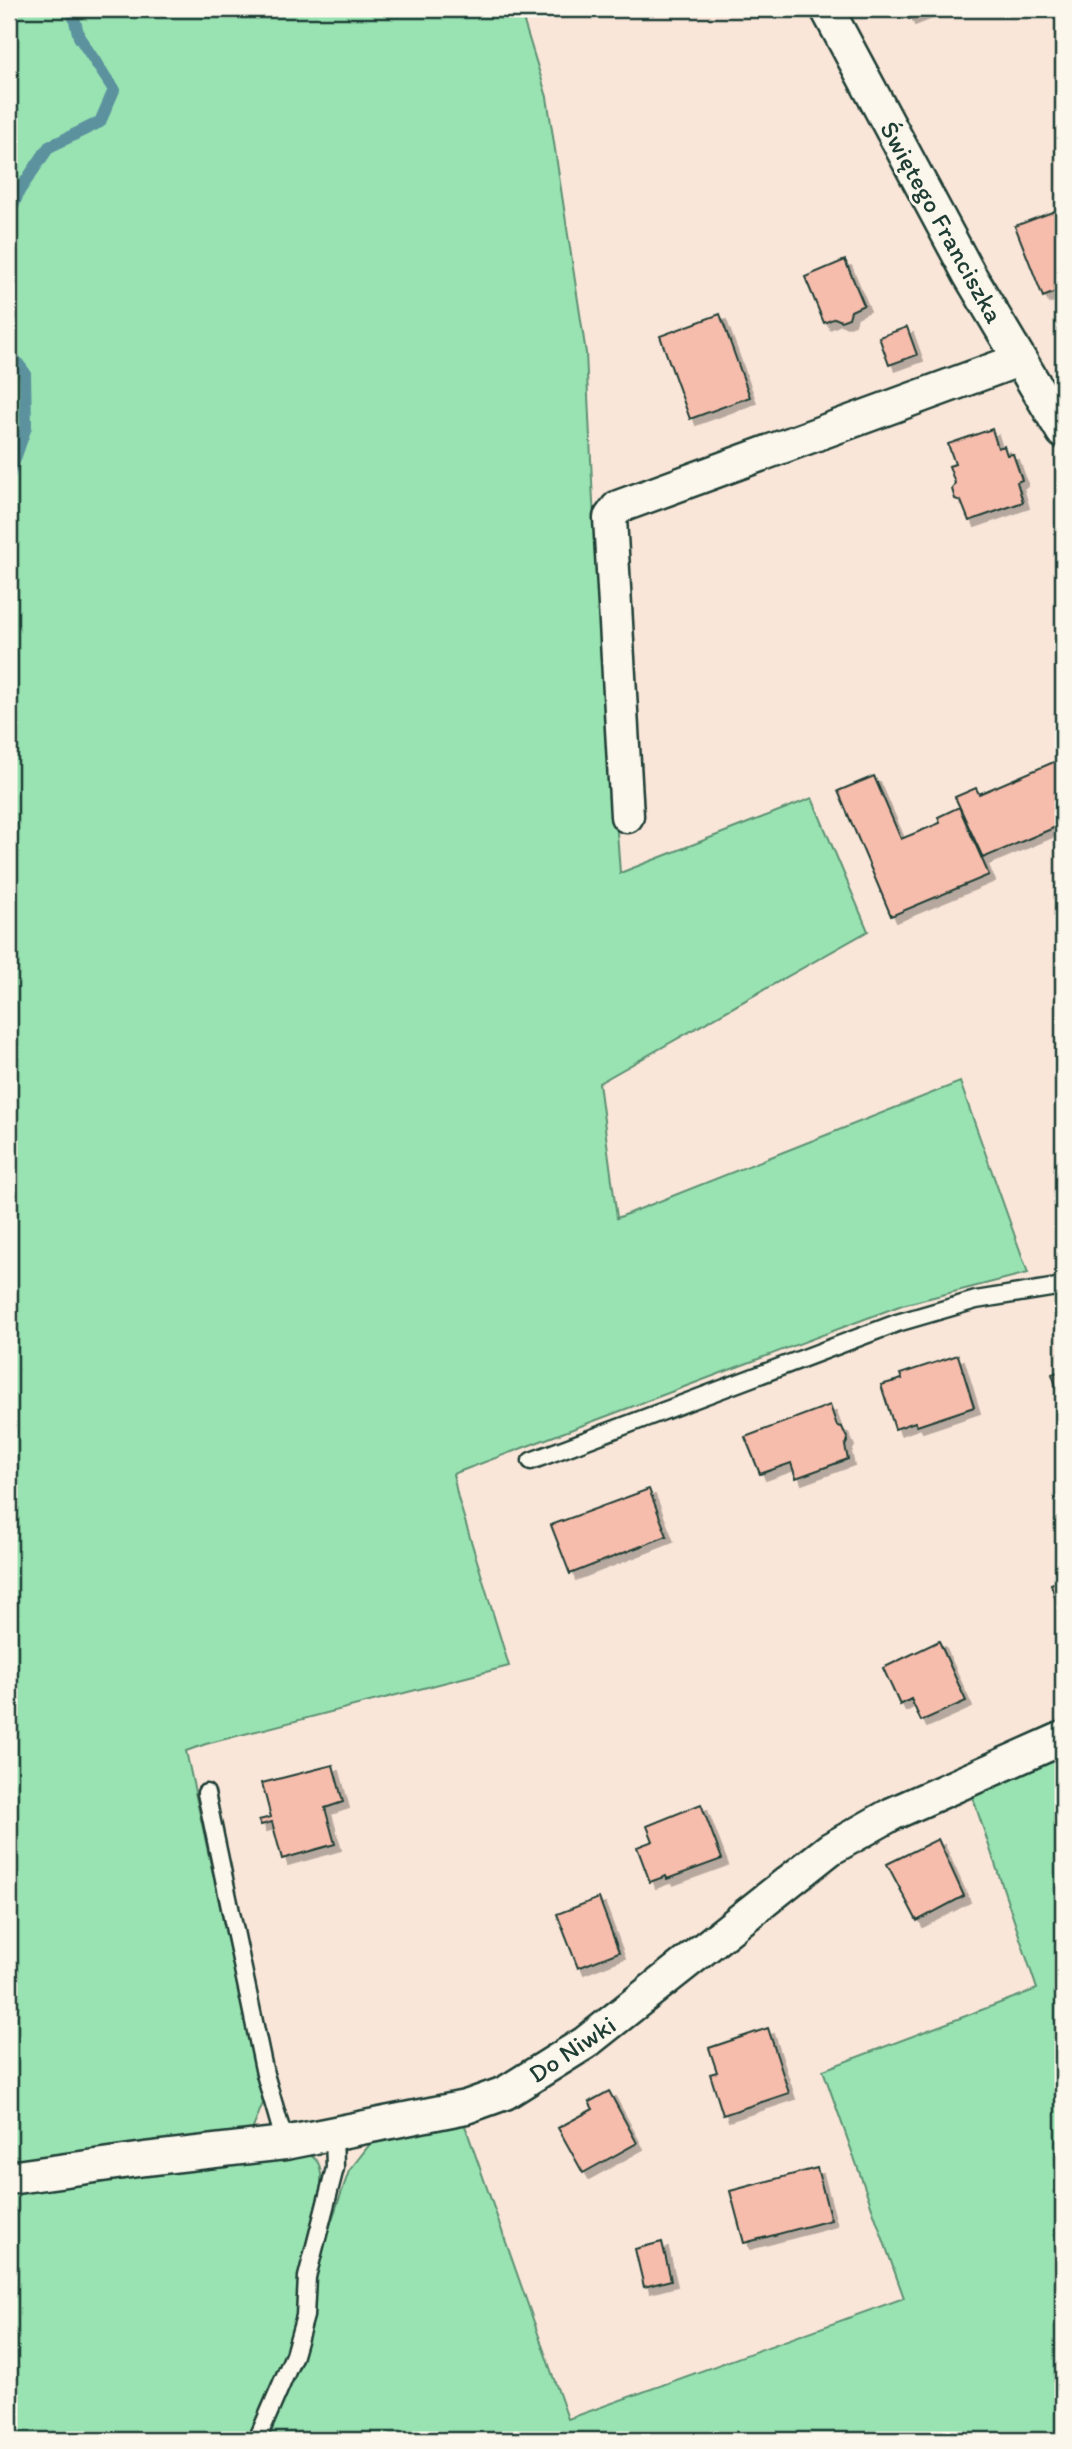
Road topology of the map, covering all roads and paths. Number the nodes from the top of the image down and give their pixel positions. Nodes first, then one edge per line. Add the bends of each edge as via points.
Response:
1 (827, 9) edge
2 (1019, 360) junction
3 (1063, 432) edge
4 (627, 816) dead end
5 (1063, 1286) edge
6 (531, 1461) dead end
7 (1063, 1738) edge
8 (206, 1793) dead end
9 (334, 2132) junction
10 (285, 2143) junction
11 (9, 2178) edge
12 (257, 2440) edge

1 - 2 street, Świętego Franciszka
2 - 3 street, Świętego Franciszka
2 - 4 street via 618,507 610,518
5 - 6 lane via 976,1300 897,1323
7 - 9 street, Do Niwki via 892,1814 830,1849 585,2043 505,2093 466,2107
8 - 10 lane via 265,2074
9 - 10 street, Do Niwki
9 - 12 lane via 335,2168 307,2277 304,2316 294,2355
10 - 11 street, Do Niwki

